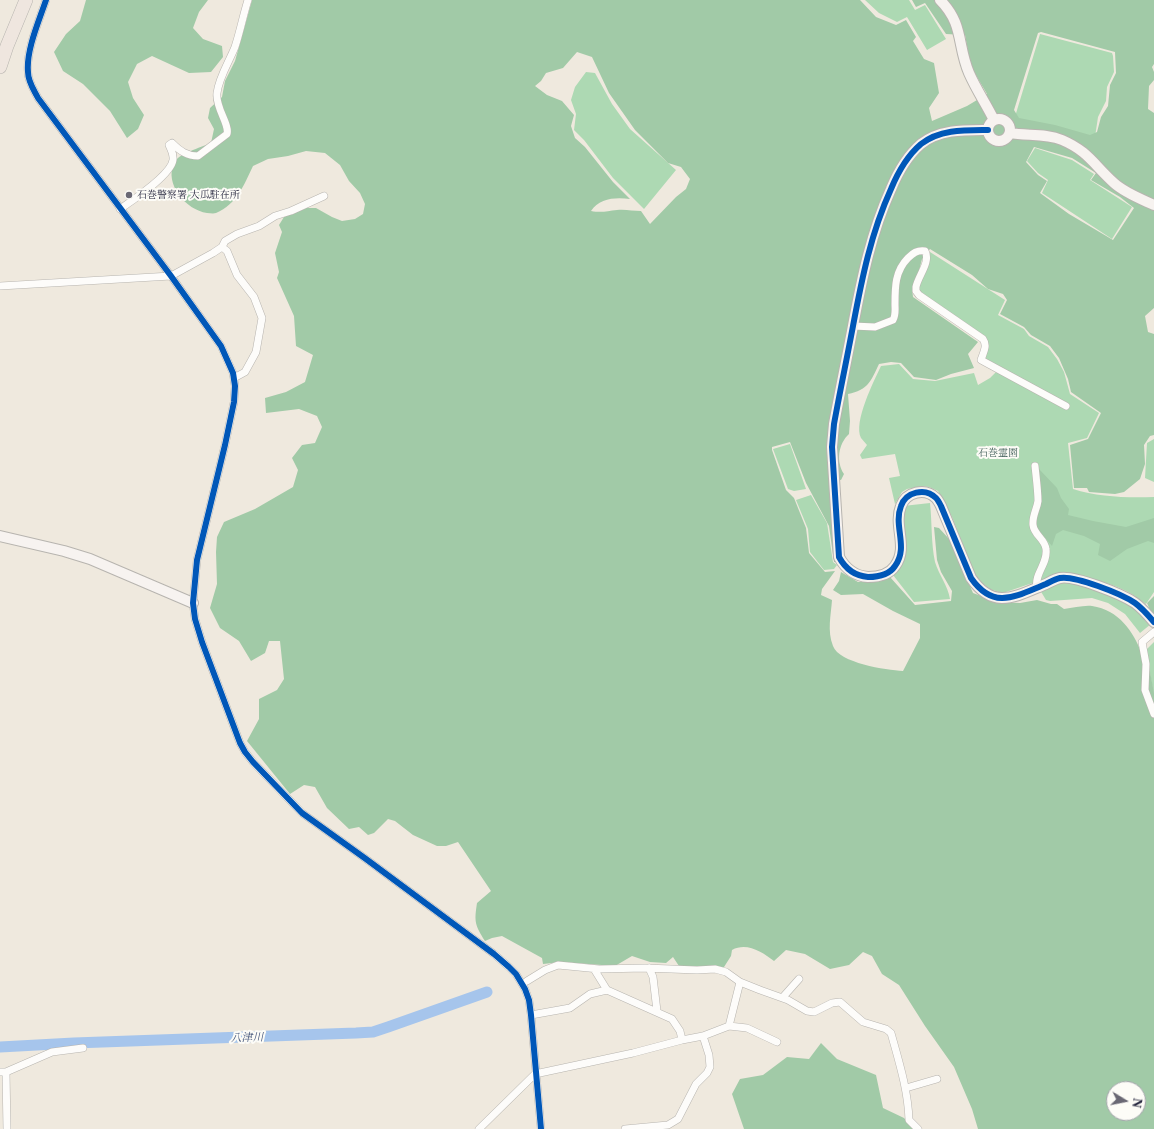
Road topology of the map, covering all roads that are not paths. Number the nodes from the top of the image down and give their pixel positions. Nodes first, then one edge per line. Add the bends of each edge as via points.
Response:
1 (26, 0) edge
2 (46, 0) edge
3 (248, 0) edge
4 (940, 0) edge
5 (0, 66) edge
6 (994, 120) junction
7 (988, 130) junction
8 (1010, 133) junction
9 (324, 196) dead end
10 (1154, 205) edge
11 (120, 209) junction
12 (222, 247) junction
13 (171, 276) junction
14 (0, 286) edge
15 (853, 326) junction
16 (234, 378) junction
17 (1066, 406) dead end
18 (1035, 466) dead end
19 (0, 536) edge
20 (1037, 588) junction
21 (193, 603) junction
22 (1154, 622) edge
23 (1154, 632) edge
24 (1154, 714) edge
25 (649, 968) junction
26 (594, 969) junction
27 (799, 979) dead end
28 (528, 981) dead end
29 (740, 982) junction
30 (607, 990) junction
31 (783, 997) junction
32 (657, 1011) junction
33 (531, 1015) junction
34 (729, 1026) junction
35 (703, 1036) junction
36 (682, 1040) junction
37 (777, 1042) dead end
38 (83, 1048) dead end
39 (3, 1072) edge
40 (535, 1074) junction
41 (937, 1079) dead end
42 (906, 1088) junction
43 (644, 1128) edge
44 (7, 1129) edge
45 (479, 1129) edge
46 (541, 1129) edge
47 (625, 1129) edge
48 (918, 1129) edge

1 - 5 highway
2 - 11 street via 28,59 31,86
3 - 11 street via 234,48 218,88 218,104 228,128 227,134 198,156 182,152 172,143 169,145 173,155 169,169
4 - 6 street via 958,27 969,73
6 - 7 street
6 - 8 street via 1006,121 1010,126
7 - 8 street via 996,141 1006,139
7 - 15 street via 958,130 937,135 922,144 910,156 897,176 880,212 869,246
8 - 10 street via 1051,137 1085,152 1114,183
9 - 12 street via 237,234 225,241
11 - 13 street
12 - 13 street
12 - 16 street via 227,251 237,275 254,297 262,318 256,352 245,372
13 - 14 street
13 - 16 street via 221,346
15 - 17 street via 875,327 893,320 899,271 904,262 916,251 925,251 925,264 916,287 918,295 983,339 986,343 981,360
15 - 20 street via 832,447 839,557 843,563 855,574 865,577 878,577 894,568 902,551 899,515 901,506 912,493 921,492 937,499 971,578 978,588 993,597 1005,599
16 - 21 street via 233,408 197,560
18 - 20 street via 1038,500 1033,526 1046,549 1045,563 1036,578
19 - 21 street via 90,559
20 - 22 street via 1060,578 1089,584 1126,597 1136,603
21 - 33 street via 194,619 202,642 245,752 302,813 509,967 524,989
23 - 24 street via 1142,642 1146,664 1145,690
25 - 26 street
25 - 29 street via 715,969 726,972
25 - 32 street via 653,977
26 - 28 street via 558,965
26 - 30 street
27 - 31 street
29 - 31 street
29 - 34 street
30 - 32 street
30 - 33 street via 590,994 570,1008
31 - 42 street via 807,1011 814,1012 840,1002 863,1022 886,1029 891,1033
32 - 36 street via 672,1019 680,1031
33 - 40 street
34 - 35 street
34 - 37 street via 748,1028
35 - 36 street
35 - 43 street via 710,1067 696,1084 678,1119 673,1124
36 - 40 street
38 - 39 street via 52,1052
39 - 44 street
40 - 45 street
40 - 46 street
41 - 42 street
42 - 48 street via 909,1120
43 - 47 street

